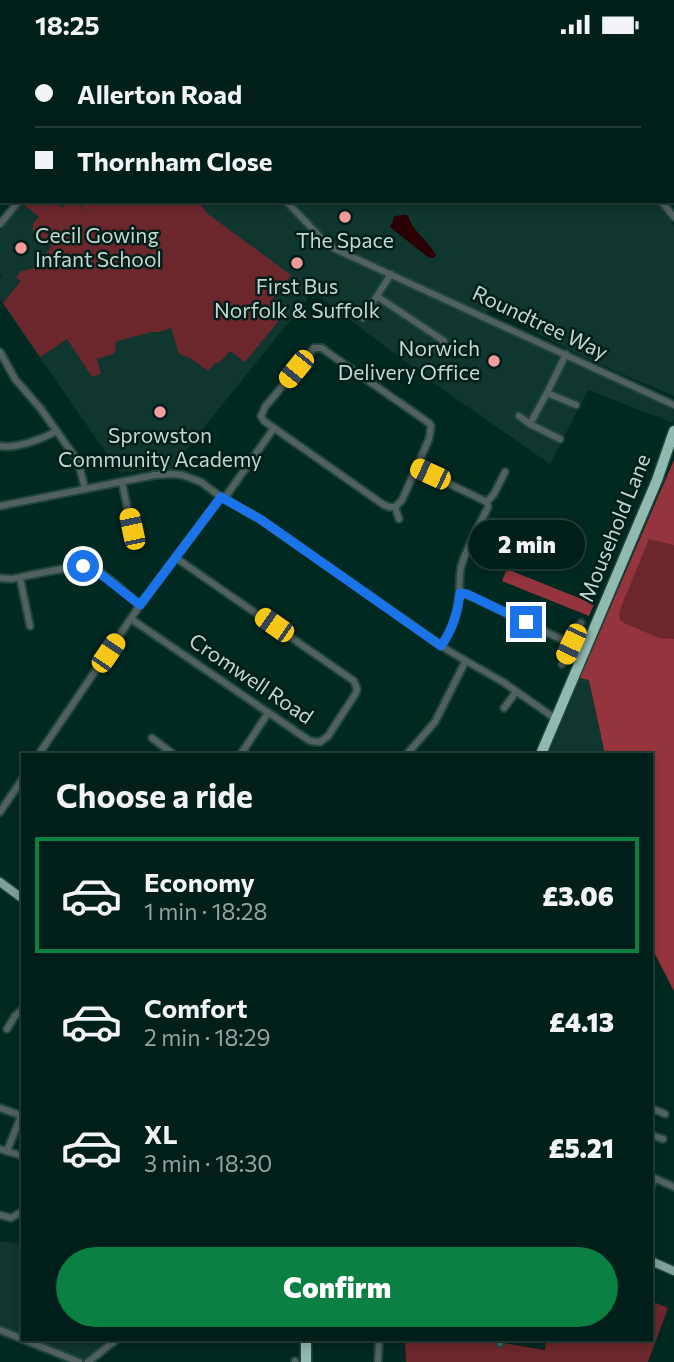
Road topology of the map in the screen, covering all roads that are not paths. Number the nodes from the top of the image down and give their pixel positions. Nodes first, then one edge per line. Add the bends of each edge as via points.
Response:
1 (17, 203) edge
2 (288, 203) edge
3 (662, 203) edge
4 (674, 217) edge
5 (0, 225) edge
6 (391, 274) junction
7 (378, 297) junction
8 (363, 318) dead end
9 (449, 334) dead end
10 (444, 341) junction
11 (438, 349) dead end
12 (0, 352) edge
13 (566, 354) junction
14 (547, 393) junction
15 (576, 405) dead end
16 (674, 405) edge
17 (519, 416) dead end
18 (530, 424) junction
19 (274, 428) junction
20 (56, 431) junction
21 (674, 431) edge
22 (560, 439) dead end
23 (0, 446) edge
24 (416, 468) junction
25 (505, 472) dead end
26 (122, 482) junction
27 (85, 489) junction
28 (223, 498) junction
29 (487, 502) junction
30 (0, 506) edge
31 (395, 507) junction
32 (399, 519) dead end
33 (132, 529) dead end
34 (176, 558) junction
35 (0, 578) edge
36 (20, 578) junction
37 (460, 593) junction
38 (140, 605) junction
39 (131, 619) junction
40 (581, 623) dead end
41 (30, 625) dead end
42 (571, 644) junction
43 (441, 646) junction
44 (465, 661) junction
45 (562, 664) dead end
46 (516, 692) junction
47 (505, 708) dead end
48 (268, 713) junction
49 (556, 719) junction
50 (152, 738) dead end
51 (40, 753) edge
52 (172, 753) edge
53 (242, 753) edge
54 (408, 753) edge
55 (541, 753) edge
56 (21, 781) edge
57 (0, 812) edge
58 (0, 882) edge
59 (21, 898) edge
60 (21, 1011) edge
61 (7, 1029) dead end
62 (0, 1108) edge
63 (653, 1109) edge
64 (21, 1114) edge
65 (665, 1114) dead end
66 (21, 1116) edge
67 (653, 1136) edge
68 (663, 1139) dead end
69 (4, 1150) edge
70 (21, 1156) edge
71 (653, 1181) edge
72 (674, 1187) edge
73 (21, 1212) edge
74 (0, 1216) edge
75 (653, 1262) edge
76 (674, 1271) edge
77 (0, 1329) edge
78 (21, 1338) edge
79 (29, 1341) edge
80 (114, 1341) edge
81 (305, 1341) edge
82 (379, 1341) edge
83 (79, 1362) edge
84 (88, 1362) edge
85 (299, 1362) edge
86 (378, 1362) edge

1 - 5 street
2 - 6 street, Roundtree Way via 328,245
3 - 4 street
6 - 7 street
6 - 13 street, Roundtree Way
7 - 8 street
7 - 10 street
9 - 10 street
10 - 11 street
12 - 20 street
13 - 14 street
13 - 16 street, Roundtree Way
14 - 15 street
14 - 18 street
17 - 18 street
18 - 22 street
19 - 24 street via 259,417 311,350 322,348 429,423 432,431
19 - 28 street
19 - 31 street via 384,505
20 - 23 street
20 - 27 street via 77,461
21 - 49 highway, Mousehold Lane
24 - 29 street
24 - 31 street
25 - 29 street
26 - 27 street
26 - 28 street via 182,475 195,478
26 - 33 street
27 - 30 street
28 - 34 street
28 - 43 street via 271,526
29 - 37 street via 463,561
31 - 32 street
34 - 38 street
34 - 48 street, Cromwell Road via 356,685 356,694 320,742 310,741
35 - 36 street
36 - 38 street via 89,567
36 - 41 street
37 - 42 street
37 - 43 street via 456,618
38 - 39 street
39 - 48 street, Cromwell Road
39 - 51 street
40 - 42 street
42 - 45 street
43 - 44 street
44 - 46 street
44 - 54 street via 435,722
46 - 47 street
46 - 49 street
48 - 53 street
49 - 55 highway, Mousehold Lane
50 - 52 street
56 - 57 street
58 - 59 main road
60 - 61 street
62 - 64 street
63 - 65 street
66 - 69 street
67 - 68 street
69 - 70 street
71 - 72 street
73 - 74 street via 11,1218
75 - 76 main road
77 - 78 street
79 - 83 street
80 - 84 street
81 - 85 highway
82 - 86 street

